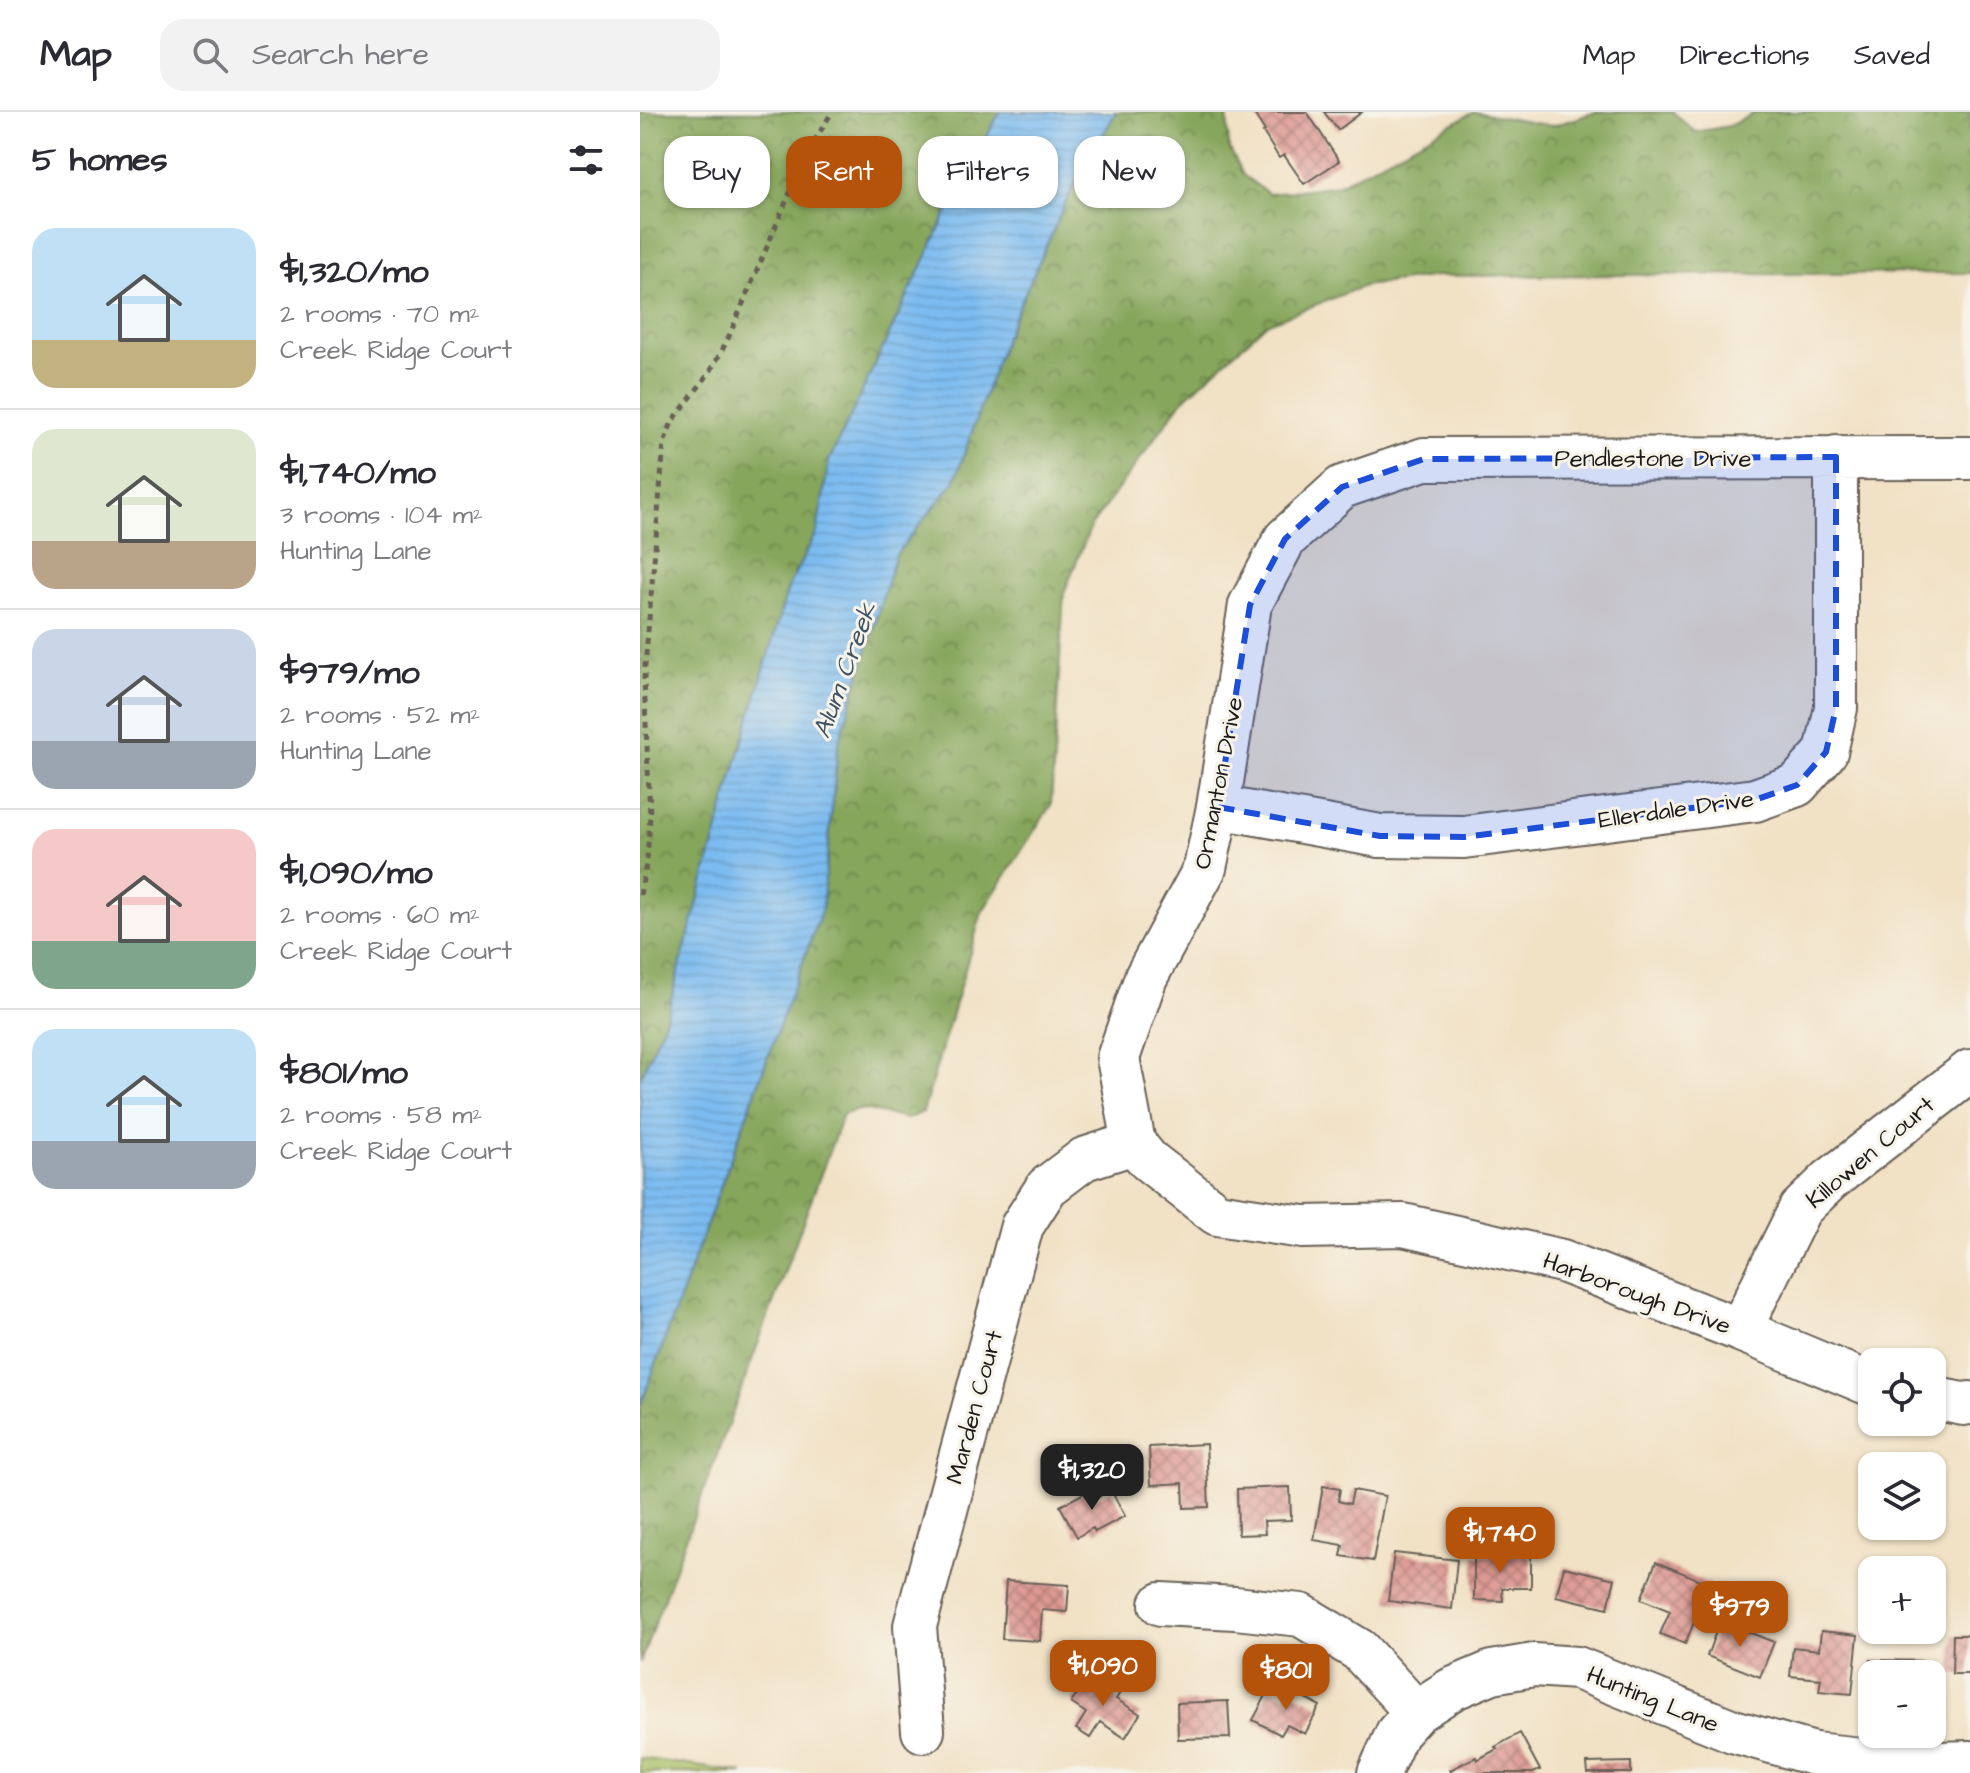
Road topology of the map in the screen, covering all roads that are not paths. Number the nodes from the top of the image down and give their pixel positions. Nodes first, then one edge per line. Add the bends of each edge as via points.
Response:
1 (1836, 457) junction
2 (1970, 458) edge
3 (1342, 487) joint
4 (1218, 807) junction
5 (1970, 1071) edge
6 (1134, 1143) junction
7 (1740, 1330) junction
8 (1858, 1379) edge
9 (1946, 1401) edge
10 (1970, 1403) edge
11 (1161, 1604) dead end
12 (1416, 1712) junction
13 (923, 1731) dead end
14 (1970, 1762) edge
15 (1379, 1773) edge

1 - 2 street, Pendlestone Drive
1 - 3 street, Pendlestone Drive via 1424,459
1 - 4 street, Ellerdale Drive via 1836,708 1826,752 1797,785 1755,800 1464,837 1380,836
3 - 4 street, Ormanton Drive via 1285,539 1250,605
4 - 6 street, Ormanton Drive via 1205,868 1146,977 1118,1058
5 - 7 street, Killowen Court via 1854,1160 1800,1209
6 - 7 street, Harborough Drive via 1217,1214 1303,1227 1403,1225 1562,1261
6 - 13 street, Marden Court via 1084,1159 1047,1187 1022,1226 915,1626
7 - 8 street, Harborough Drive
9 - 10 street
11 - 12 street via 1301,1615 1359,1650
12 - 14 street, Hunting Lane via 1492,1672 1534,1665 1577,1668 1733,1731 1814,1754 1908,1764
12 - 15 street, Hunting Lane via 1397,1733

